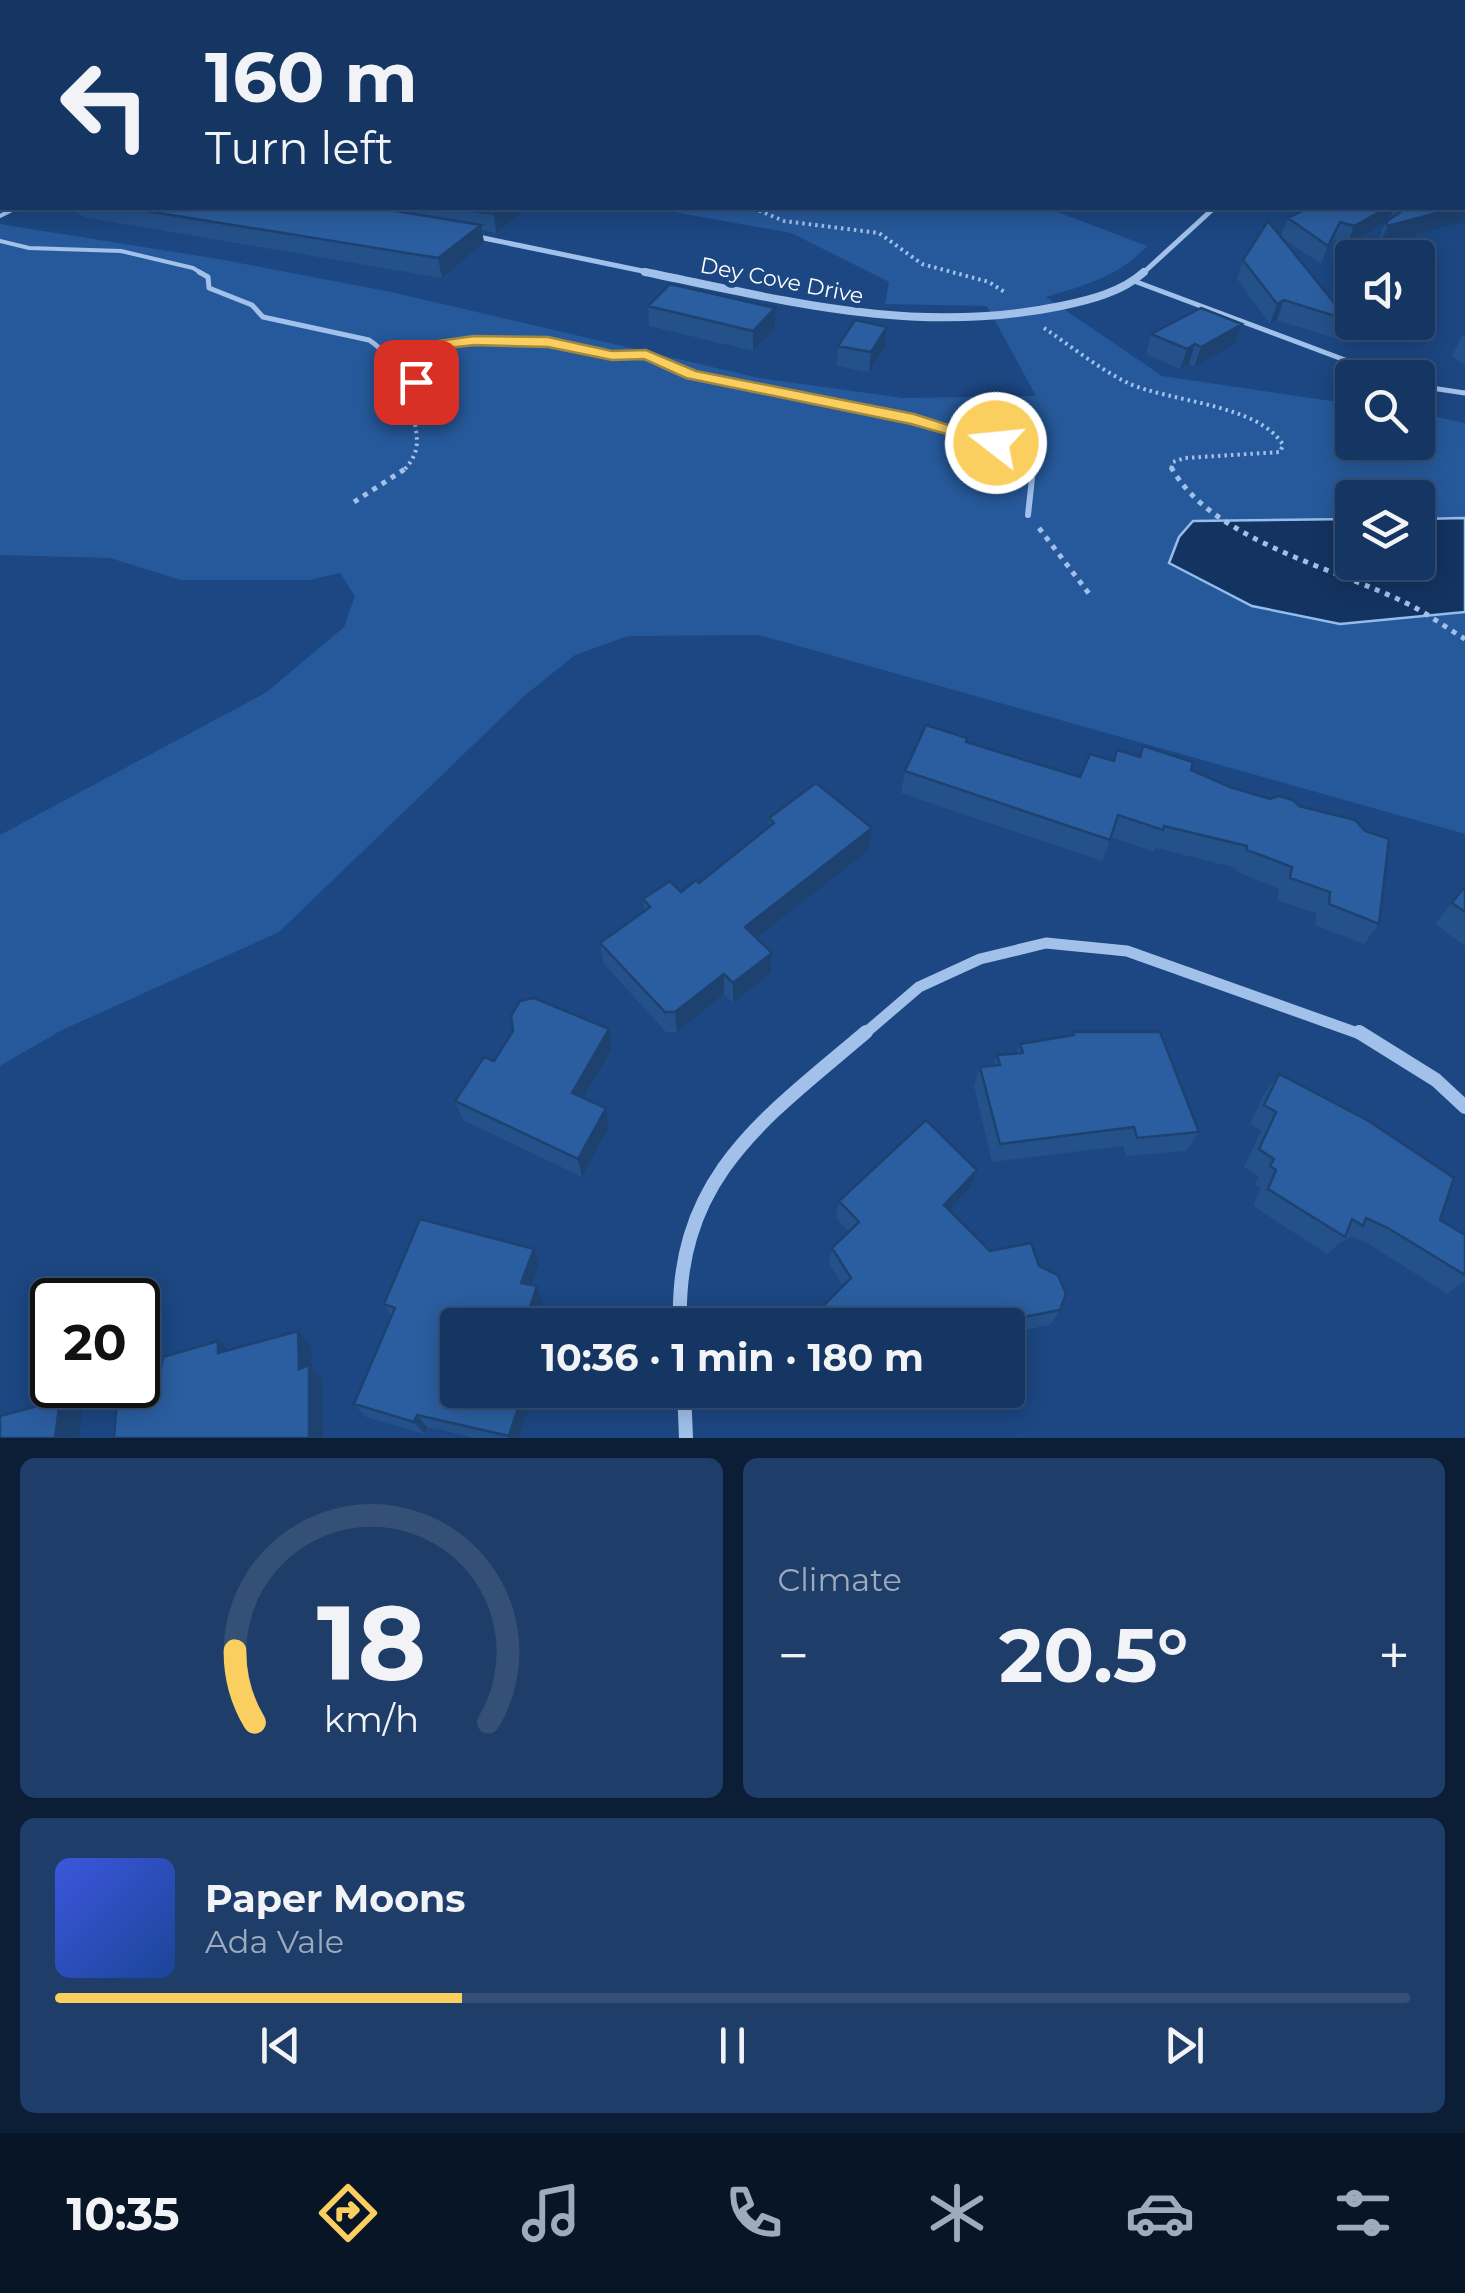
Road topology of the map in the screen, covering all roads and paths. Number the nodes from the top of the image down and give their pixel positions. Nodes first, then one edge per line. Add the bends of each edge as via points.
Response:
1 (758, 210) edge
2 (1211, 210) edge
3 (451, 232) edge
4 (0, 241) edge
5 (1134, 281) junction
6 (1028, 313) junction
7 (1345, 360) edge
8 (1435, 389) edge
9 (420, 391) dead end
10 (1465, 393) edge
11 (354, 502) dead end
12 (1028, 515) joint
13 (1090, 594) dead end
14 (1465, 639) edge
15 (1465, 1107) edge
16 (679, 1308) edge
17 (685, 1408) edge
18 (686, 1438) edge

1 - 6 path via 879,234 930,267 999,288
2 - 5 street, Dey Cove Drive
3 - 6 street, Dey Cove Drive via 850,314 930,320
4 - 12 lane via 121,251 193,268 208,277 215,293 255,305 264,317 376,343 388,359 387,381 393,385 416,382 414,358 436,345 548,342 612,355 646,354 692,375 914,419 1016,451 1032,478
5 - 6 street, Dey Cove Drive via 1090,300
5 - 7 lane
6 - 14 path via 1129,383 1246,417 1279,438 1280,452 1271,455 1178,459 1170,464 1172,472 1236,527 1408,604
8 - 10 lane
9 - 11 path via 413,405 417,454 400,474
12 - 13 path
15 - 16 street via 1436,1080 1355,1030 1127,951 1046,943 980,959 919,987 751,1130 690,1233
17 - 18 street

